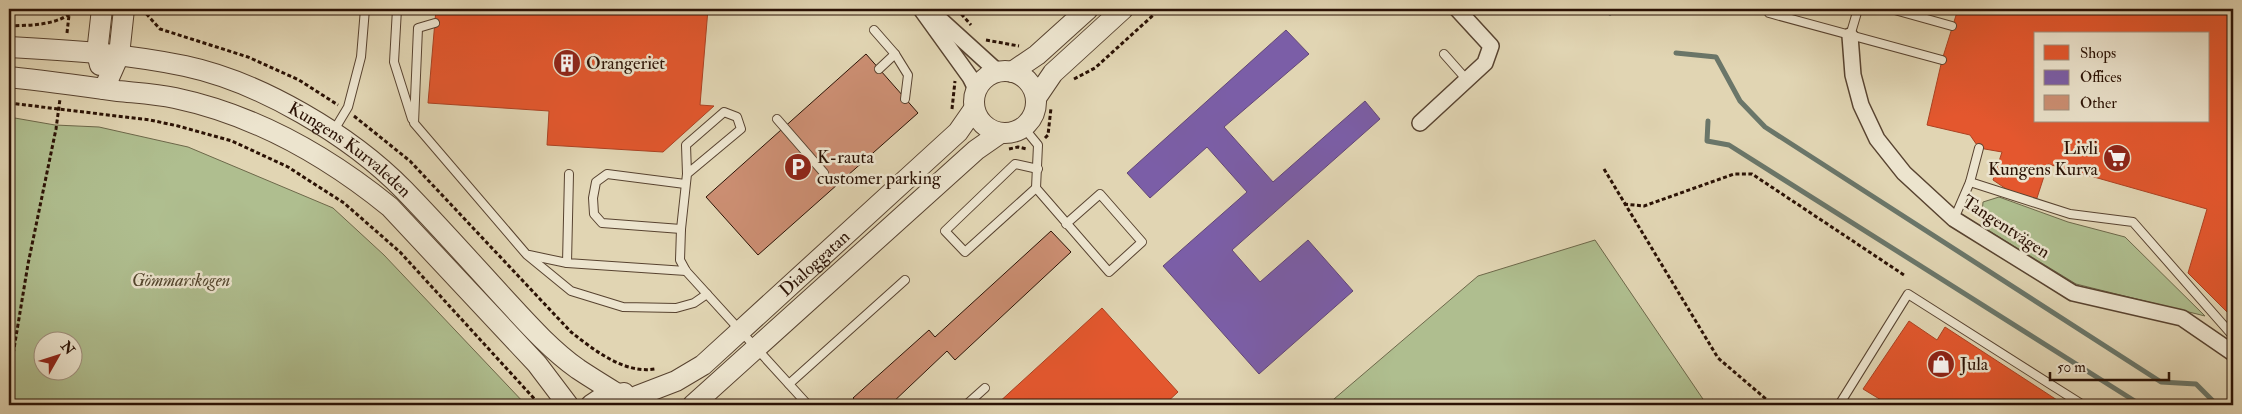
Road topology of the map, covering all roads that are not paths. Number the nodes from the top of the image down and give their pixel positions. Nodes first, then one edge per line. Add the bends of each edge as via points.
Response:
1 (102, 9) edge
2 (124, 9) edge
3 (366, 9) edge
4 (398, 9) edge
5 (921, 9) edge
6 (928, 9) edge
7 (1088, 9) edge
8 (1123, 9) edge
9 (1457, 9) edge
10 (1766, 9) edge
11 (1858, 9) edge
12 (1891, 9) edge
13 (435, 23) dead end
14 (1952, 26) dead end
15 (874, 30) dead end
16 (1850, 36) junction
17 (9, 47) edge
18 (97, 53) junction
19 (895, 54) junction
20 (1444, 54) dead end
21 (119, 55) junction
22 (1942, 60) dead end
23 (879, 69) dead end
24 (1005, 72) junction
25 (9, 76) edge
26 (1467, 80) junction
27 (104, 89) junction
28 (976, 89) junction
29 (1036, 98) junction
30 (905, 99) dead end
31 (974, 109) junction
32 (777, 119) dead end
33 (1420, 122) dead end
34 (414, 123) junction
35 (1024, 128) junction
36 (333, 132) junction
37 (998, 134) junction
38 (1979, 148) dead end
39 (1038, 170) junction
40 (824, 173) dead end
41 (569, 174) dead end
42 (687, 174) junction
43 (1970, 182) junction
44 (685, 184) junction
45 (1036, 188) junction
46 (1954, 218) junction
47 (1066, 224) junction
48 (681, 229) junction
49 (527, 255) junction
50 (567, 263) junction
51 (686, 271) junction
52 (905, 280) dead end
53 (707, 294) junction
54 (741, 331) junction
55 (2233, 336) edge
56 (756, 348) junction
57 (2233, 353) edge
58 (789, 384) junction
59 (985, 388) dead end
60 (616, 393) junction
61 (644, 401) edge
62 (568, 405) edge
63 (591, 405) edge
64 (693, 405) edge
65 (808, 405) edge
66 (966, 405) edge
67 (1840, 405) edge
68 (2083, 405) edge

1 - 18 street
2 - 21 street
3 - 36 lane via 361,57 348,107
4 - 34 lane via 394,62
5 - 28 street
6 - 24 street
7 - 24 street via 1037,56
8 - 29 street via 1053,73
9 - 26 street via 1491,46 1485,63
10 - 16 lane via 1769,13
11 - 16 lane
12 - 14 lane
13 - 34 lane via 418,28
15 - 19 lane
16 - 22 lane
16 - 46 street, Tangentvägen via 1861,106 1877,139 1904,172
17 - 18 street, Kungens Kurvaleden
18 - 21 street, Kungens Kurvaleden
18 - 27 street
19 - 23 lane
19 - 30 lane via 908,75
20 - 26 lane
21 - 27 street
21 - 36 street, Kungens Kurvaleden via 187,66 224,79 279,102
24 - 28 street via 982,81
24 - 29 street via 1026,78
25 - 27 street, Kungens Kurvaleden
26 - 33 street
27 - 62 street, Kungens Kurvaleden via 174,98 217,109 277,132 335,166 390,207 537,364
28 - 31 street
29 - 35 street via 1034,114
31 - 37 street via 987,129
31 - 54 street, Dialoggatan via 958,132
32 - 40 lane
34 - 49 lane
35 - 37 street via 1012,134
35 - 39 lane via 1038,145
36 - 60 street, Kungens Kurvaleden via 378,165 403,189 535,332 577,368
37 - 56 street, Dialoggatan via 971,154
38 - 43 lane
39 - 45 lane
39 - 45 lane via 1015,164 945,231 965,252
41 - 50 lane
42 - 42 lane via 686,145 724,112 737,116 741,129
42 - 44 lane
43 - 46 lane
43 - 55 lane via 2070,214 2133,222
44 - 48 lane
44 - 48 lane via 607,174 596,182 593,198 594,214 602,223
45 - 47 lane
46 - 57 street, Tangentvägen via 2073,293 2182,318
47 - 47 lane via 1109,272 1142,242 1100,194
48 - 51 lane via 680,260
49 - 50 lane
49 - 53 lane via 571,291 623,308 676,308 694,303
50 - 51 lane
51 - 53 lane
52 - 58 lane
53 - 54 lane
54 - 56 lane
54 - 61 street, Dialoggatan via 703,365
56 - 58 lane
56 - 64 street, Dialoggatan
58 - 65 lane
59 - 66 lane
60 - 61 street
60 - 63 street
67 - 68 lane via 1908,294

